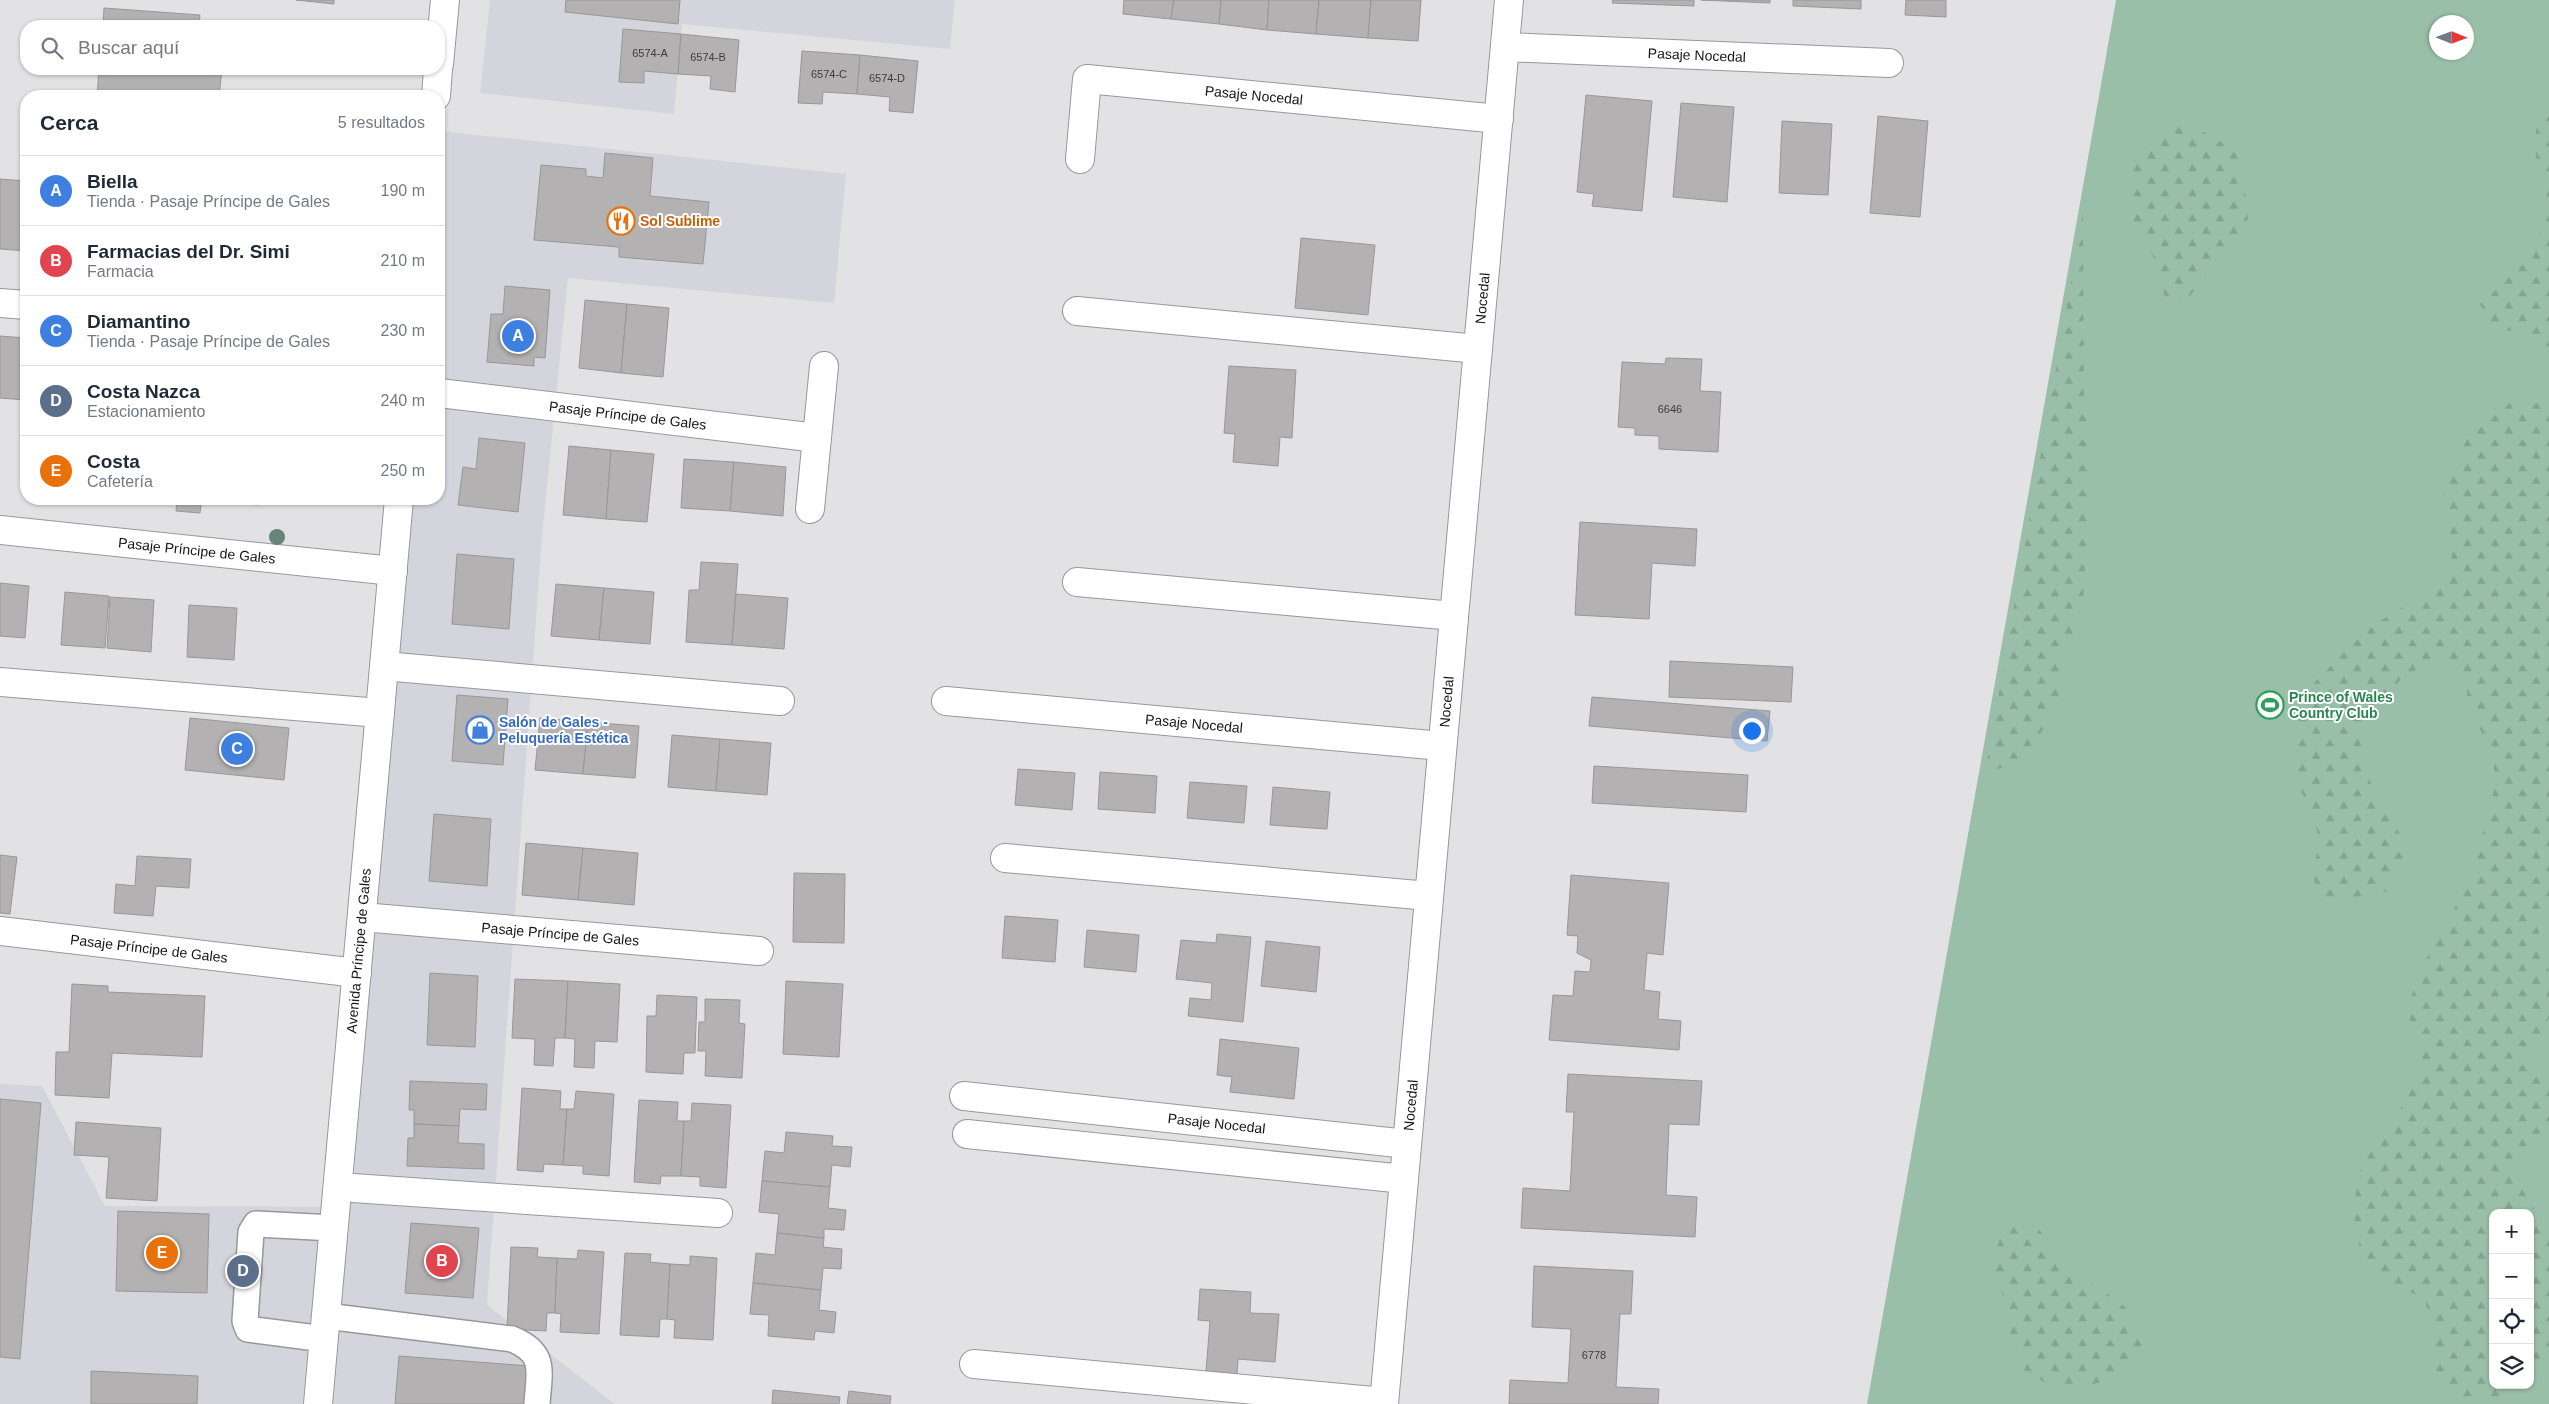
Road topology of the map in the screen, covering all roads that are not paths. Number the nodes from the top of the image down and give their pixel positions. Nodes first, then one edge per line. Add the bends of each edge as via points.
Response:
1 (445, 0) edge
2 (1509, 0) edge
3 (443, 20) edge
4 (1505, 47) junction
5 (1888, 63) dead end
6 (438, 75) edge
7 (436, 90) edge
8 (1499, 119) junction
9 (1080, 159) dead end
10 (0, 303) edge
11 (20, 305) edge
12 (1077, 311) dead end
13 (1478, 349) junction
14 (824, 366) dead end
15 (445, 394) edge
16 (817, 438) junction
17 (398, 505) edge
18 (810, 508) dead end
19 (0, 530) edge
20 (393, 571) junction
21 (1077, 582) dead end
22 (1454, 616) junction
23 (384, 666) junction
24 (0, 682) edge
25 (780, 701) dead end
26 (946, 701) dead end
27 (380, 713) junction
28 (1442, 746) junction
29 (1005, 858) dead end
30 (1430, 896) junction
31 (362, 918) junction
32 (0, 931) edge
33 (759, 950) dead end
34 (357, 973) junction
35 (964, 1096) dead end
36 (967, 1134) dead end
37 (1407, 1144) junction
38 (1404, 1179) junction
39 (338, 1187) junction
40 (718, 1213) dead end
41 (334, 1228) junction
42 (325, 1327) junction
43 (974, 1364) dead end
44 (1384, 1403) edge
45 (318, 1404) edge
46 (537, 1404) edge

1 - 3 street
2 - 4 street, Nocedal
4 - 5 street, Pasaje Nocedal
4 - 8 street, Nocedal
6 - 7 street
8 - 9 street, Pasaje Nocedal via 1087,79
8 - 13 street, Nocedal
10 - 11 street
12 - 13 street
13 - 22 street, Nocedal
14 - 16 street
15 - 16 street, Pasaje Príncipe de Gales
16 - 18 street
17 - 20 street, Avenida Príncipe de Gales
19 - 20 street, Pasaje Príncipe de Gales
20 - 23 street, Avenida Príncipe de Gales
21 - 22 street
22 - 28 street, Nocedal
23 - 25 street
23 - 27 street, Avenida Príncipe de Gales
24 - 27 street
26 - 28 street, Pasaje Nocedal
27 - 31 street, Avenida Príncipe de Gales
28 - 30 street, Nocedal
29 - 30 street
30 - 37 street, Nocedal
31 - 33 street, Pasaje Príncipe de Gales
31 - 34 street, Avenida Príncipe de Gales
32 - 34 street, Pasaje Príncipe de Gales
34 - 39 street, Avenida Príncipe de Gales
35 - 37 street, Pasaje Nocedal
36 - 38 street
37 - 38 street, Nocedal
38 - 44 street, Nocedal
39 - 40 street
39 - 41 street, Avenida Príncipe de Gales
41 - 42 street, Avenida Príncipe de Gales
41 - 42 lane via 256,1224 251,1232 245,1321 248,1329
42 - 45 street, Avenida Príncipe de Gales
42 - 46 lane via 512,1339 535,1352 540,1365
43 - 44 street

